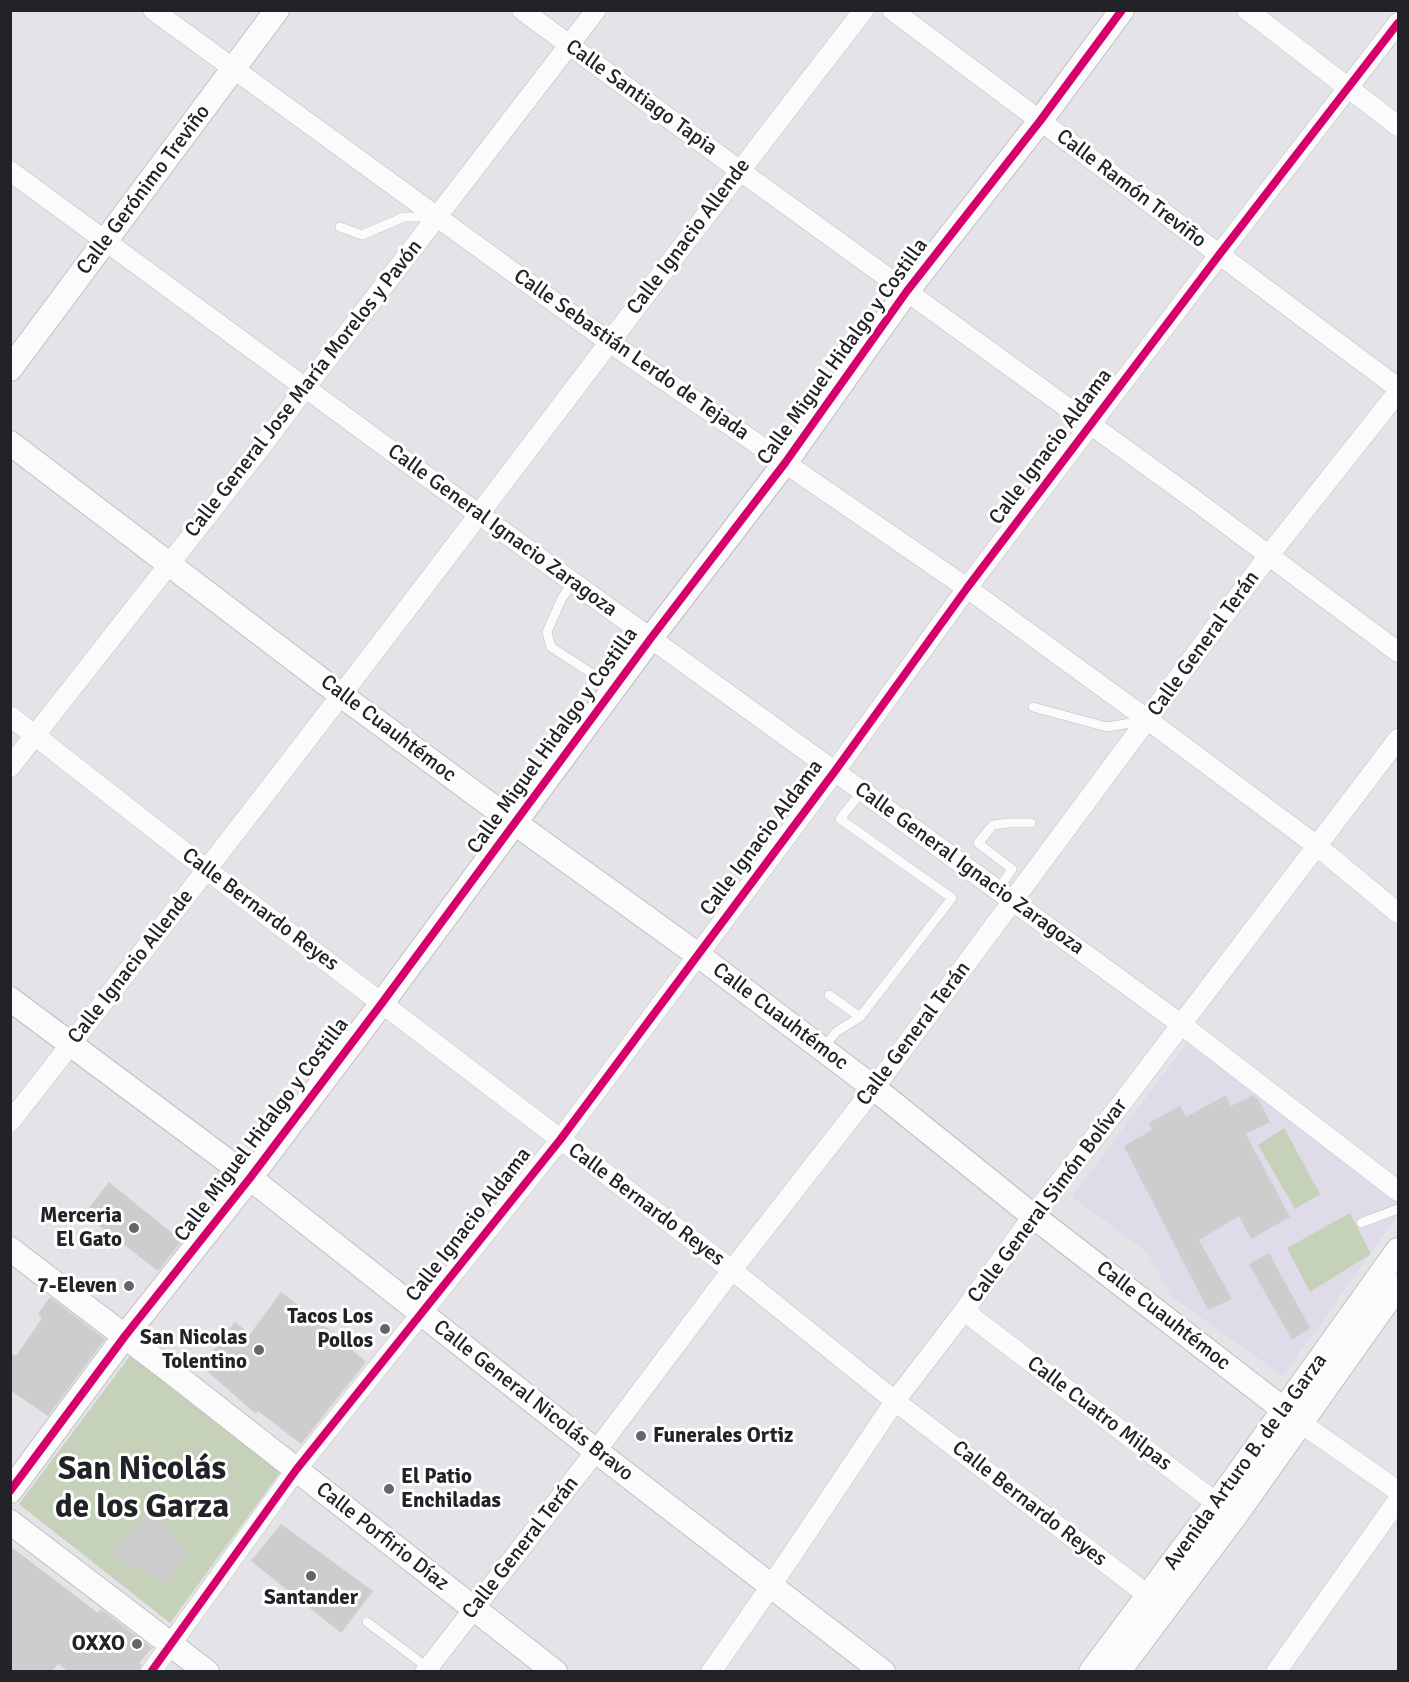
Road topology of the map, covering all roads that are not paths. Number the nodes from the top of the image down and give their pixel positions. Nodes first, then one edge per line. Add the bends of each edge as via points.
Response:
1 (153, 10) edge
2 (277, 10) edge
3 (522, 10) edge
4 (596, 10) edge
5 (864, 10) edge
6 (892, 10) edge
7 (1122, 10) edge
8 (1247, 10) edge
9 (1398, 23) edge
10 (570, 46) junction
11 (233, 70) junction
12 (1348, 88) junction
13 (1040, 121) junction
14 (1398, 126) edge
15 (739, 170) junction
16 (10, 171) edge
17 (437, 217) junction
18 (340, 227) dead end
19 (106, 240) junction
20 (1219, 255) junction
21 (907, 291) junction
22 (609, 342) junction
23 (10, 369) edge
24 (306, 387) junction
25 (1398, 390) edge
26 (1091, 424) junction
27 (10, 443) edge
28 (785, 463) junction
29 (479, 514) junction
30 (1269, 555) junction
31 (170, 564) junction
32 (573, 582) junction
33 (967, 588) junction
34 (651, 638) junction
35 (1398, 652) edge
36 (615, 688) junction
37 (341, 694) junction
38 (1034, 707) dead end
39 (10, 716) edge
40 (1148, 720) junction
41 (35, 735) junction
42 (1396, 746) edge
43 (10, 767) edge
44 (835, 771) junction
45 (862, 791) junction
46 (515, 823) junction
47 (1031, 823) dead end
48 (1317, 846) junction
49 (207, 870) junction
50 (1006, 896) junction
51 (1398, 913) edge
52 (698, 955) junction
53 (829, 995) dead end
54 (10, 999) edge
55 (382, 1003) junction
56 (860, 1017) junction
57 (1182, 1025) junction
58 (71, 1044) junction
59 (823, 1049) junction
60 (874, 1088) junction
61 (10, 1122) edge
62 (560, 1140) junction
63 (250, 1178) junction
64 (1398, 1191) edge
65 (1398, 1209) edge
66 (1033, 1216) junction
67 (1361, 1223) dead end
68 (10, 1249) edge
69 (1398, 1250) edge
70 (732, 1270) junction
71 (1398, 1286) edge
72 (964, 1311) junction
73 (422, 1313) junction
74 (125, 1336) junction
75 (895, 1401) junction
76 (1292, 1417) junction
77 (596, 1451) junction
78 (296, 1470) junction
79 (10, 1491) edge
80 (1398, 1491) edge
81 (1398, 1500) edge
82 (1226, 1510) junction
83 (10, 1522) edge
84 (771, 1586) junction
85 (1157, 1602) junction
86 (474, 1609) junction
87 (367, 1622) dead end
88 (172, 1644) junction
89 (427, 1670) edge
90 (151, 1671) edge
91 (207, 1671) edge
92 (555, 1671) edge
93 (711, 1671) edge
94 (883, 1671) edge
95 (1091, 1671) edge
96 (1118, 1671) edge
97 (1276, 1671) edge

1 - 11 street, Calle Sebastián Lerdo de Tejada
2 - 11 street, Calle Gerónimo Treviño
3 - 10 street, Calle Santiago Tapia
4 - 10 street, Calle General Jose María Morelos y Pavón
5 - 15 street, Calle Ignacio Allende
6 - 13 street, Calle Ramón Treviño
7 - 13 street, Calle Miguel Hidalgo y Costilla
8 - 12 street
9 - 12 street, Calle Ignacio Aldama
10 - 15 street, Calle Santiago Tapia
10 - 17 street, Calle General Jose María Morelos y Pavón
11 - 17 street, Calle Sebastián Lerdo de Tejada
11 - 19 street, Calle Gerónimo Treviño
12 - 14 street
12 - 20 street, Calle Ignacio Aldama
13 - 20 street, Calle Ramón Treviño
13 - 21 street, Calle Miguel Hidalgo y Costilla
15 - 21 street, Calle Santiago Tapia
15 - 22 street, Calle Ignacio Allende
16 - 19 street, Calle General Ignacio Zaragoza
17 - 18 lane via 404,217 362,235
17 - 22 street, Calle Sebastián Lerdo de Tejada
17 - 24 street, Calle General Jose María Morelos y Pavón
19 - 23 street, Calle Gerónimo Treviño
19 - 24 street, Calle General Ignacio Zaragoza
20 - 25 street, Calle Ramón Treviño
20 - 26 street, Calle Ignacio Aldama
21 - 26 street, Calle Santiago Tapia
21 - 28 street, Calle Miguel Hidalgo y Costilla
22 - 28 street, Calle Sebastián Lerdo de Tejada
22 - 29 street, Calle Ignacio Allende
24 - 29 street, Calle General Ignacio Zaragoza
24 - 31 street, Calle General Jose María Morelos y Pavón
25 - 30 street, Calle General Terán
26 - 30 street, Calle Santiago Tapia
26 - 33 street, Calle Ignacio Aldama
27 - 31 street, Calle Cuauhtémoc
28 - 33 street, Calle Sebastián Lerdo de Tejada
28 - 34 street, Calle Miguel Hidalgo y Costilla
29 - 32 street, Calle General Ignacio Zaragoza
29 - 37 street, Calle Ignacio Allende
30 - 35 street, Calle Santiago Tapia
30 - 40 street, Calle General Terán
31 - 37 street, Calle Cuauhtémoc
31 - 41 street, Calle General Jose María Morelos y Pavón
32 - 34 street, Calle General Ignacio Zaragoza
32 - 36 lane via 547,632 551,647
33 - 40 street, Calle Sebastián Lerdo de Tejada
33 - 44 street, Calle Ignacio Aldama
34 - 36 street, Calle Miguel Hidalgo y Costilla
34 - 44 street, Calle General Ignacio Zaragoza
36 - 46 street, Calle Miguel Hidalgo y Costilla
37 - 46 street, Calle Cuauhtémoc
37 - 49 street, Calle Ignacio Allende
38 - 40 lane via 1107,727
39 - 41 street, Calle Bernardo Reyes
40 - 48 street, Calle Sebastián Lerdo de Tejada
40 - 50 street, Calle General Terán
41 - 43 street, Calle General Jose María Morelos y Pavón
41 - 49 street, Calle Bernardo Reyes
42 - 48 street, Calle General Simón Bolívar
44 - 45 street, Calle General Ignacio Zaragoza
44 - 52 street, Calle Ignacio Aldama
45 - 50 street, Calle General Ignacio Zaragoza
45 - 56 lane via 840,819 952,898
46 - 52 street, Calle Cuauhtémoc
46 - 55 street, Calle Miguel Hidalgo y Costilla
47 - 50 lane via 993,825 978,843 1012,869
48 - 51 street, Calle Sebastián Lerdo de Tejada
48 - 57 street, Calle General Simón Bolívar
49 - 55 street, Calle Bernardo Reyes
49 - 58 street, Calle Ignacio Allende
50 - 57 street, Calle General Ignacio Zaragoza
50 - 60 street, Calle General Terán
52 - 59 street, Calle Cuauhtémoc
52 - 62 street, Calle Ignacio Aldama
53 - 56 lane
54 - 58 street, Calle General Nicolás Bravo
55 - 62 street, Calle Bernardo Reyes
55 - 63 street, Calle Miguel Hidalgo y Costilla
56 - 59 lane via 836,1032
57 - 64 street, Calle General Ignacio Zaragoza
57 - 66 street, Calle General Simón Bolívar
58 - 61 street, Calle Ignacio Allende
58 - 63 street, Calle General Nicolás Bravo
59 - 60 street, Calle Cuauhtémoc
60 - 66 street, Calle Cuauhtémoc
60 - 70 street, Calle General Terán
62 - 70 street, Calle Bernardo Reyes
62 - 73 street, Calle Ignacio Aldama
63 - 73 street, Calle General Nicolás Bravo
63 - 74 street, Calle Miguel Hidalgo y Costilla
65 - 67 lane
66 - 72 street, Calle General Simón Bolívar
66 - 76 street, Calle Cuauhtémoc
68 - 74 street, Calle Porfirio Díaz
69 - 76 street, Avenida Arturo B. de la Garza
70 - 75 street, Calle Bernardo Reyes
70 - 77 street, Calle General Terán
71 - 76 street, Avenida Arturo B. de la Garza
72 - 75 street, Calle General Simón Bolívar
72 - 82 street, Calle Cuatro Milpas
73 - 77 street, Calle General Nicolás Bravo
73 - 78 street, Calle Ignacio Aldama
74 - 78 street, Calle Porfirio Díaz
74 - 79 street, Calle Miguel Hidalgo y Costilla
75 - 84 street, Calle General Simón Bolívar
75 - 85 street, Calle Bernardo Reyes
76 - 80 street, Calle Cuauhtémoc
76 - 82 street, Avenida Arturo B. de la Garza
77 - 84 street, Calle General Nicolás Bravo
77 - 86 street, Calle General Terán
78 - 86 street, Calle Porfirio Díaz
78 - 88 street, Calle Ignacio Aldama
81 - 97 street
82 - 85 street, Avenida Arturo B. de la Garza
83 - 88 street
84 - 93 street, Calle General Simón Bolívar
84 - 94 street, Calle General Nicolás Bravo
85 - 95 street, Avenida Arturo B. de la Garza
85 - 96 street, Avenida Arturo B. de la Garza
86 - 89 street, Calle General Terán
86 - 92 street, Calle Porfirio Díaz
87 - 89 lane
88 - 90 street, Calle Ignacio Aldama
88 - 91 street

